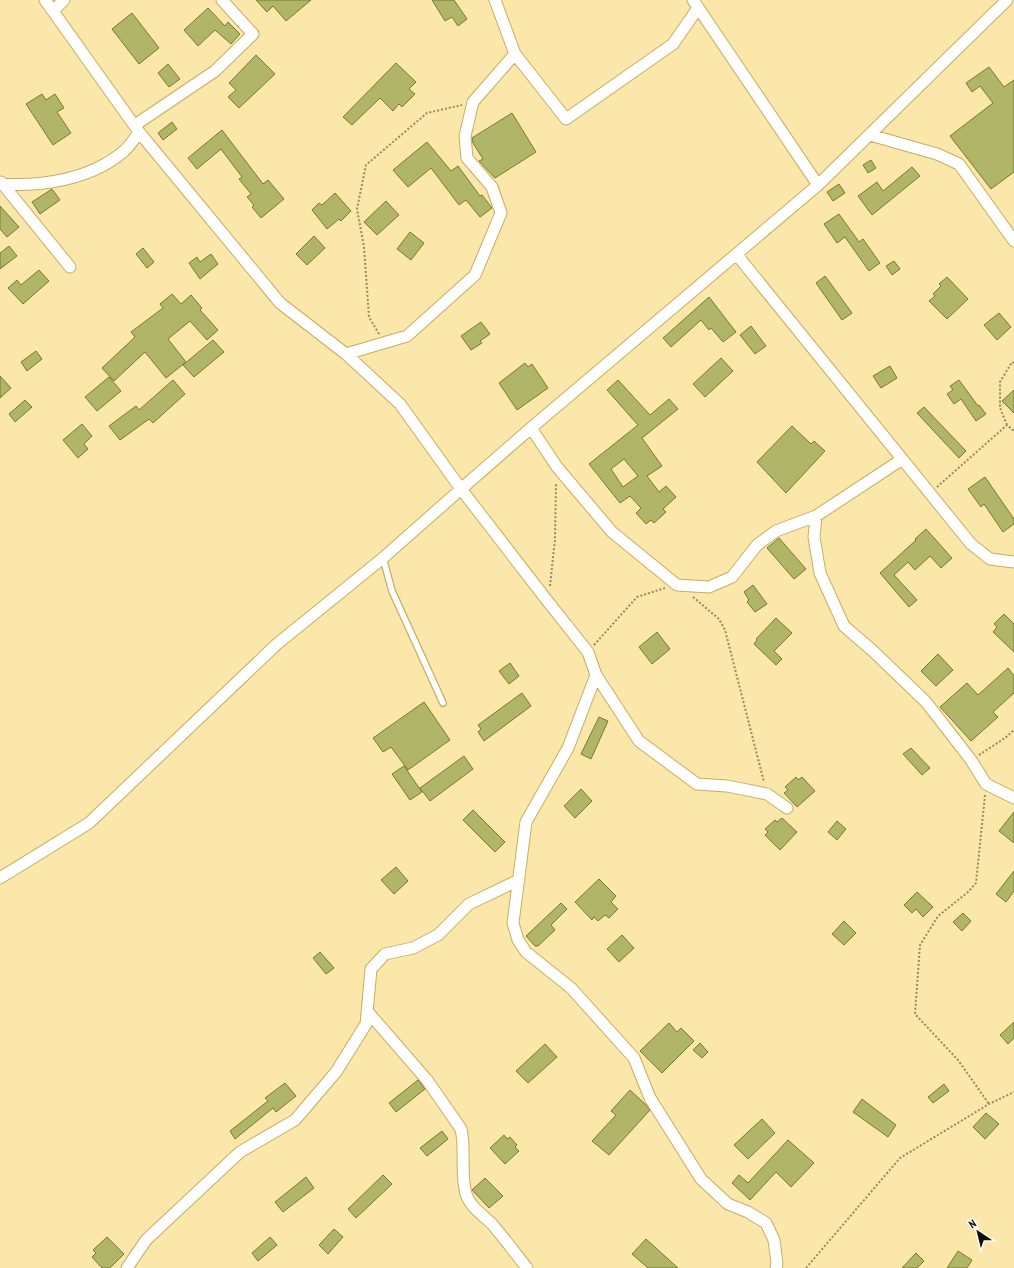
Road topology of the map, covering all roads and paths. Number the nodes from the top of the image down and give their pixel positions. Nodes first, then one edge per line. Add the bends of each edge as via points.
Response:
1 (45, 0) edge
2 (64, 0) edge
3 (222, 0) edge
4 (495, 0) edge
5 (1007, 0) edge
6 (696, 4) edge
7 (53, 11) junction
8 (515, 54) junction
9 (473, 102) junction
10 (137, 128) junction
11 (870, 136) junction
12 (1, 183) edge
13 (818, 185) junction
14 (1014, 241) edge
15 (736, 255) junction
16 (70, 266) dead end
17 (383, 343) junction
18 (346, 354) junction
19 (1014, 363) edge
20 (1007, 425) junction
21 (531, 428) junction
22 (1014, 431) edge
23 (902, 460) junction
24 (557, 467) junction
25 (461, 489) junction
26 (930, 493) junction
27 (816, 516) junction
28 (383, 558) junction
29 (1014, 562) edge
30 (677, 585) junction
31 (548, 603) junction
32 (588, 652) junction
33 (596, 675) junction
34 (443, 703) dead end
35 (1014, 730) edge
36 (971, 760) junction
37 (986, 784) junction
38 (767, 794) junction
39 (1014, 798) edge
40 (787, 808) dead end
41 (0, 878) edge
42 (519, 880) junction
43 (368, 1012) junction
44 (1014, 1092) edge
45 (989, 1104) junction
46 (127, 1268) edge
47 (527, 1268) edge
48 (776, 1268) edge
49 (806, 1268) edge

1 - 7 street
2 - 7 street
3 - 10 street via 253,34 215,71
4 - 8 street
5 - 11 street
6 - 8 street via 673,44 566,119
6 - 13 street
7 - 10 street
8 - 9 street
9 - 17 street via 465,136 467,158 492,187 501,213 475,275 407,336
9 - 17 path via 427,113 366,165 357,209 364,247 369,317
10 - 12 street via 125,151 91,172 33,185
10 - 18 street via 280,303
11 - 13 street
11 - 14 street via 937,154 959,164
12 - 16 street
13 - 15 street
15 - 21 street
15 - 23 street
17 - 18 street
18 - 25 street via 400,404
19 - 20 path via 1012,362 1000,382 1000,408
20 - 22 path
20 - 26 path
21 - 24 street
21 - 25 street
23 - 26 street
23 - 27 street
24 - 30 street via 612,532
24 - 31 path
25 - 28 street
25 - 31 street
26 - 29 street via 971,544 990,559
27 - 30 street via 776,531 757,545 732,577 709,587
27 - 36 street via 814,537 820,573 844,626 874,651 926,702
28 - 34 lane via 392,592
28 - 41 street via 277,644 89,822
30 - 32 path via 637,597
30 - 38 path via 719,619 725,630
31 - 32 street
32 - 33 street
33 - 38 street via 639,742 697,784 728,786
33 - 42 street via 568,748 526,822
35 - 36 path
36 - 37 street
37 - 39 street
37 - 45 path via 976,883 938,916 920,945 915,1014 958,1060
38 - 40 street
42 - 43 street via 469,904 438,934 413,948 385,954 371,969
42 - 48 street via 513,924 518,940 526,952 571,988 634,1058 650,1098 701,1179 728,1204 766,1223 774,1240 778,1263
43 - 46 street via 366,1024 336,1072 294,1120 240,1152 146,1240
43 - 47 street via 426,1080 461,1129 466,1194 470,1203 492,1224
44 - 45 path
45 - 49 path via 900,1158

